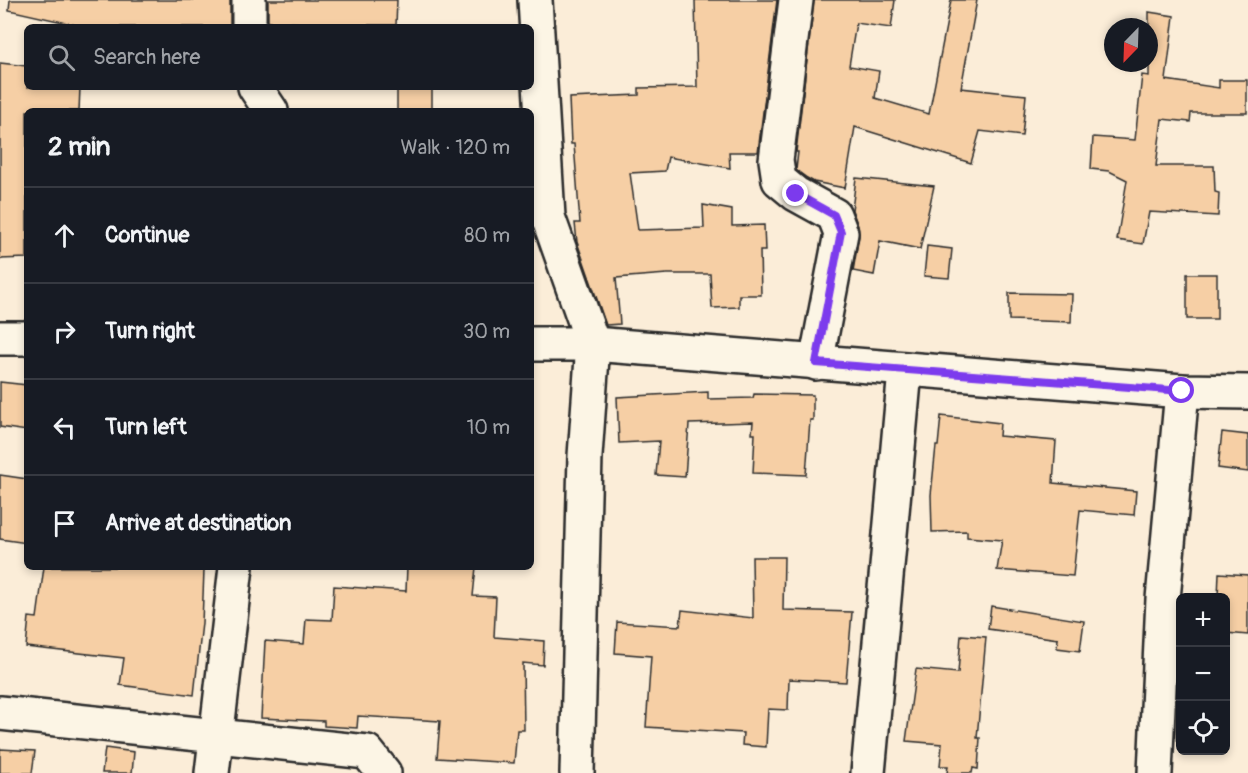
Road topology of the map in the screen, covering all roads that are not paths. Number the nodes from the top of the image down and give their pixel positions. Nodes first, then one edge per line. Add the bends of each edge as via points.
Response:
1 (249, 0) edge
2 (535, 0) edge
3 (796, 0) edge
4 (249, 24) edge
5 (257, 90) edge
6 (269, 108) edge
7 (0, 338) edge
8 (24, 338) edge
9 (534, 344) edge
10 (593, 344) junction
11 (816, 363) junction
12 (906, 370) junction
13 (1182, 391) junction
14 (1248, 392) edge
15 (236, 570) edge
16 (0, 713) edge
17 (216, 737) junction
18 (212, 773) edge
19 (384, 773) edge
20 (577, 773) edge
21 (868, 773) edge
22 (1155, 773) edge

1 - 4 street
2 - 10 street via 548,217
3 - 11 street via 776,160 779,180 834,215 841,232
5 - 6 street
7 - 8 street
9 - 10 street
10 - 11 street
10 - 20 street via 585,456
11 - 12 street
12 - 13 street
12 - 21 street
13 - 14 street
13 - 22 street via 1163,598
15 - 17 street
16 - 17 street
17 - 18 street
17 - 19 street via 367,752

